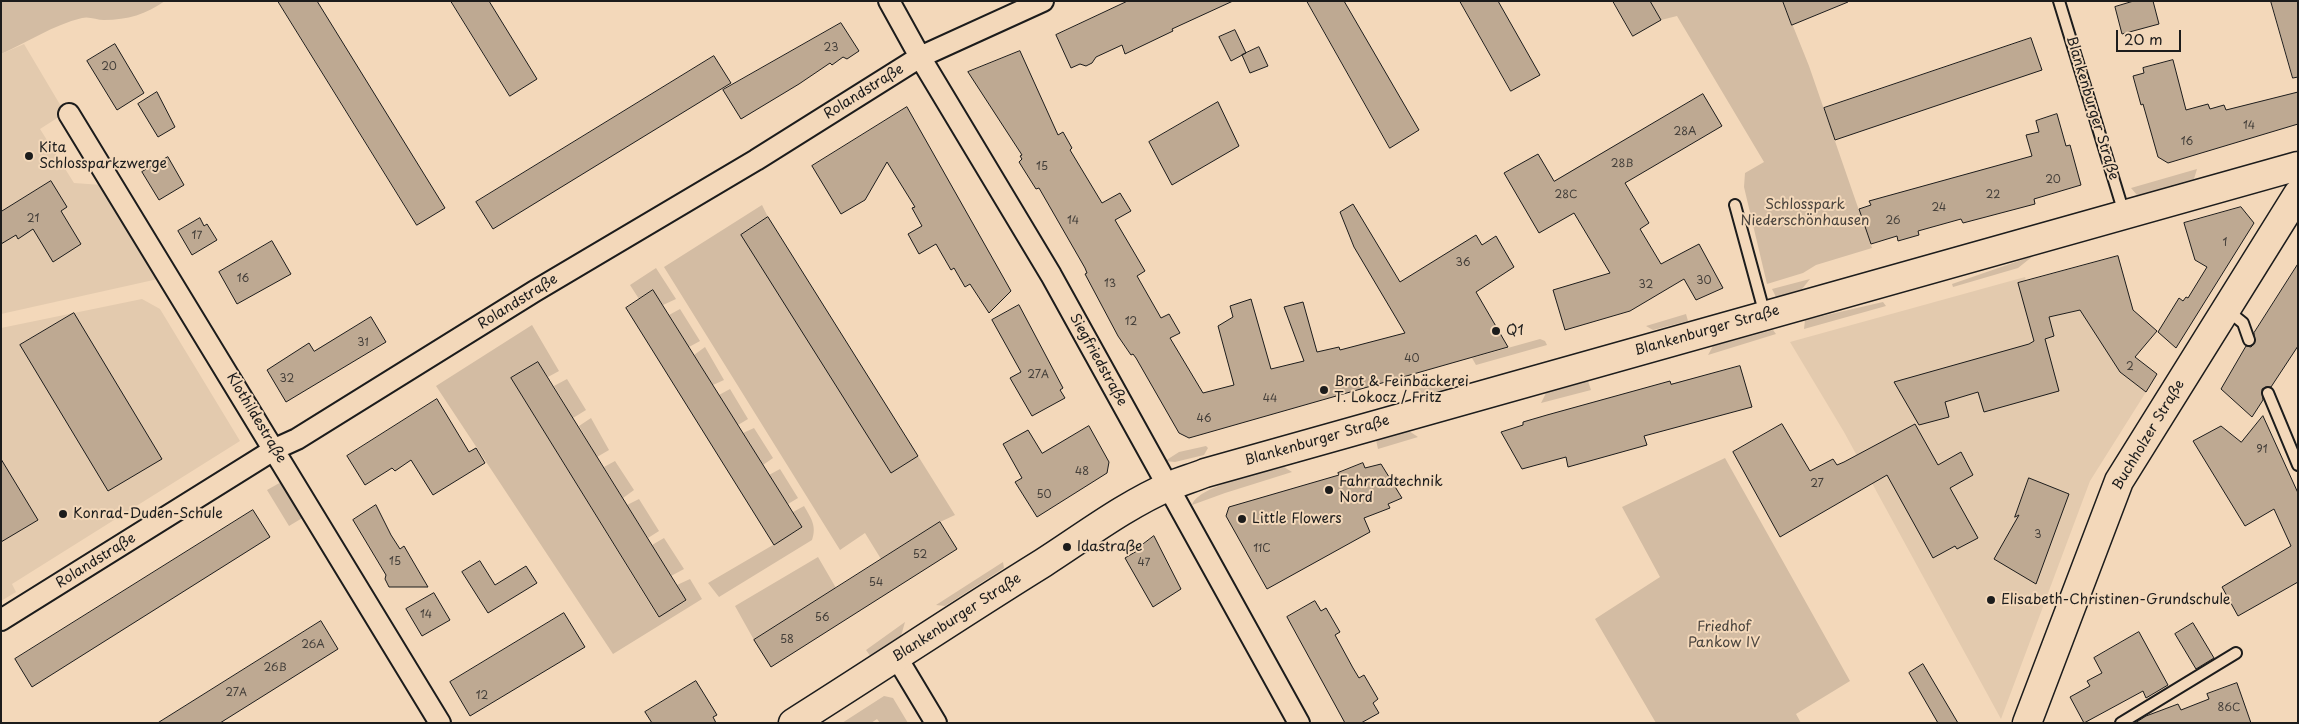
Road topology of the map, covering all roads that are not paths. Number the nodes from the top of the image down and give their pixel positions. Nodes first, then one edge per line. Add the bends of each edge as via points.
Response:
1 (889, 1) edge
2 (1043, 1) edge
3 (2059, 1) edge
4 (920, 57) junction
5 (69, 114) dead end
6 (2298, 166) edge
7 (2298, 194) edge
8 (1735, 205) dead end
9 (2125, 215) junction
10 (2226, 309) junction
11 (1765, 315) junction
12 (2249, 340) dead end
13 (2268, 393) dead end
14 (275, 449) junction
15 (2298, 465) edge
16 (1168, 487) junction
17 (1, 620) edge
18 (2236, 653) dead end
19 (897, 658) junction
20 (440, 723) edge
21 (794, 723) edge
22 (936, 723) edge
23 (1299, 723) edge
24 (2027, 723) edge
25 (2120, 723) edge

1 - 4 street, Siegfriedstraße
2 - 4 street, Rolandstraße
3 - 9 lane, Blankenburger Straße
4 - 14 street, Rolandstraße via 297,439
4 - 16 street, Siegfriedstraße via 1051,276
5 - 14 street, Klothildestraße
6 - 9 main road, Blankenburger Straße
7 - 10 main road, Buchholzer Straße
8 - 11 lane
9 - 11 main road, Blankenburger Straße
10 - 12 lane via 2243,323
10 - 24 main road, Buchholzer Straße via 2119,481
11 - 16 main road, Blankenburger Straße via 1224,468
13 - 15 lane
14 - 17 street, Rolandstraße
14 - 20 street, Klothildestraße
16 - 19 main road, Blankenburger Straße via 1006,585
16 - 23 street, Siegfriedstraße
18 - 25 lane
19 - 21 main road, Blankenburger Straße
19 - 22 street

